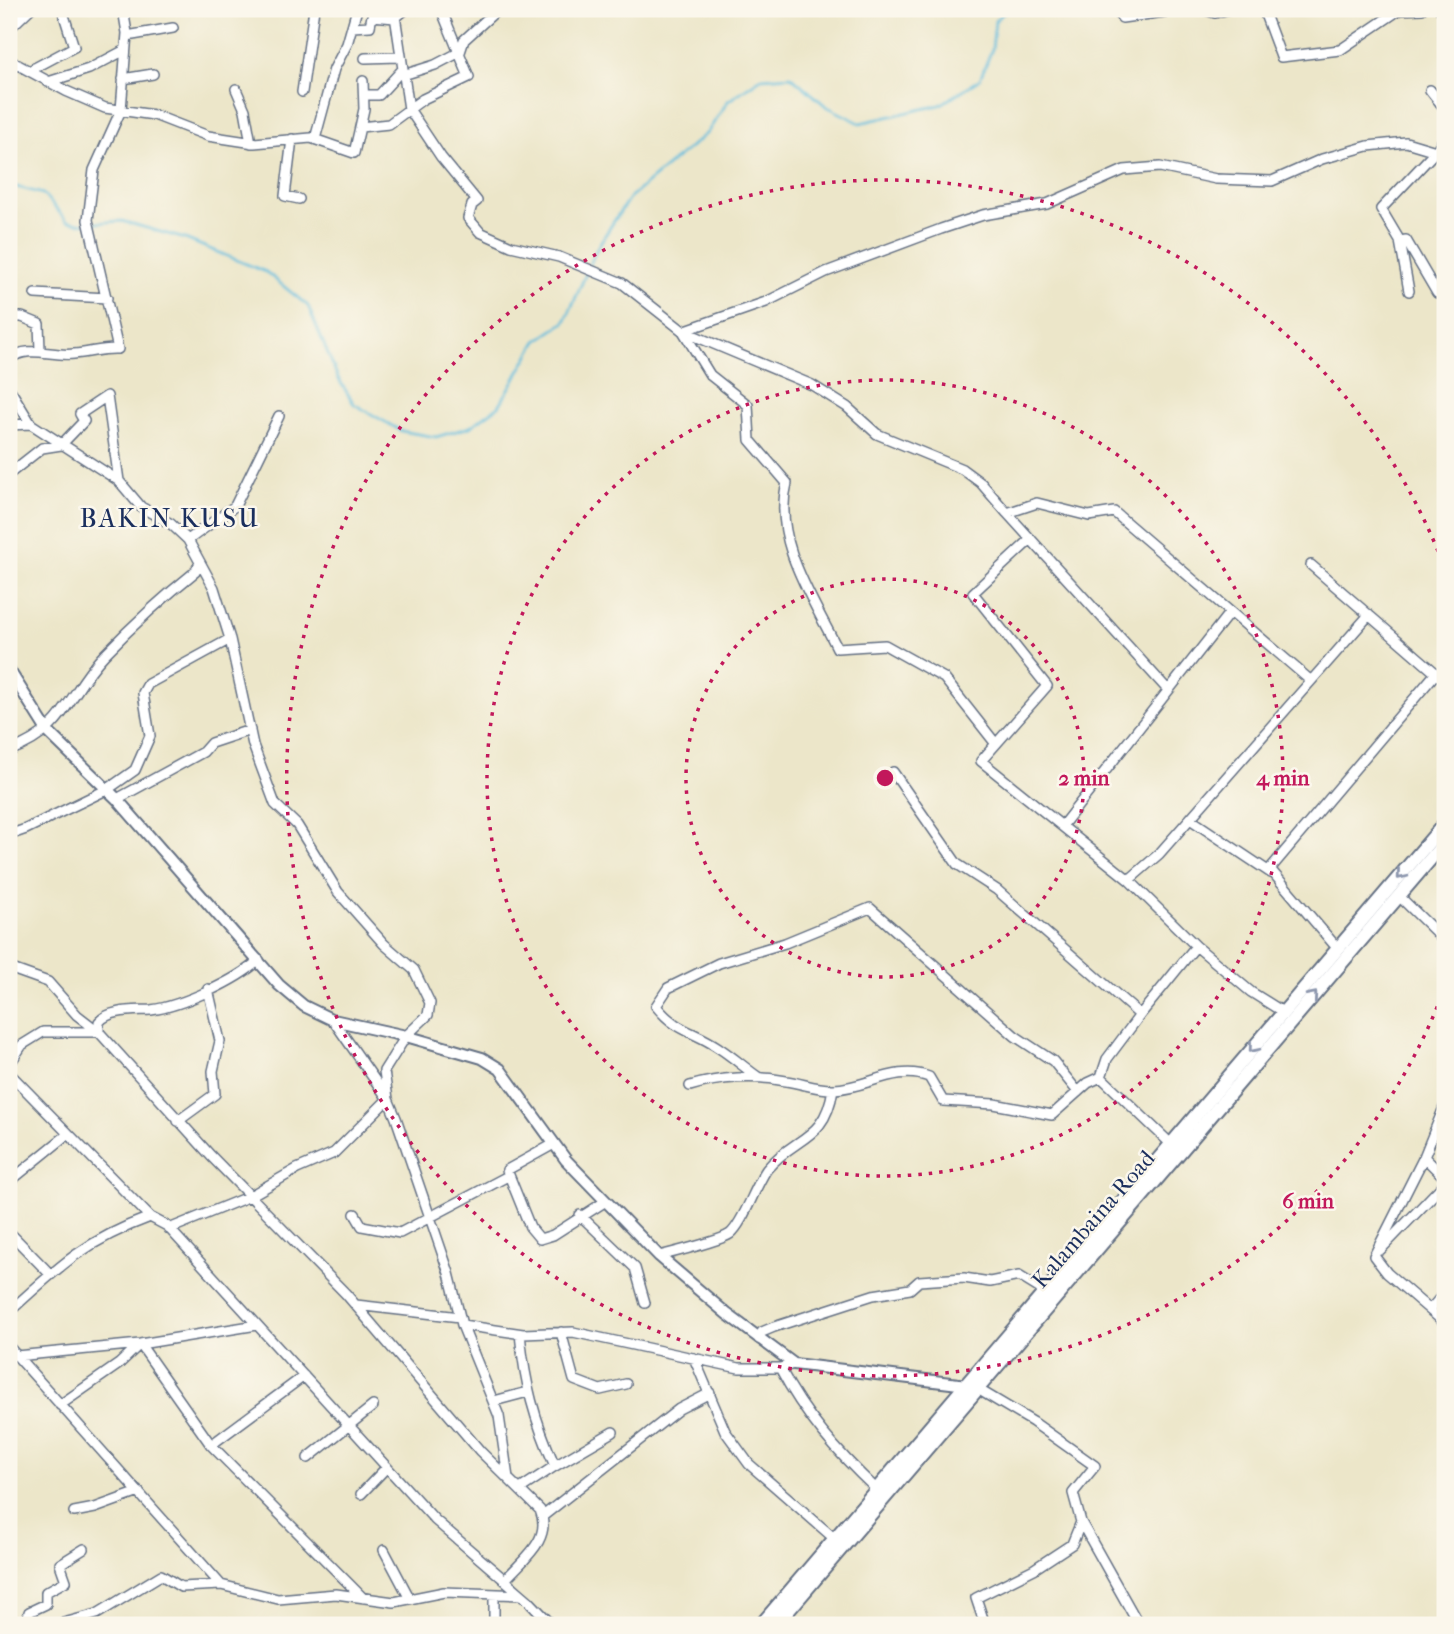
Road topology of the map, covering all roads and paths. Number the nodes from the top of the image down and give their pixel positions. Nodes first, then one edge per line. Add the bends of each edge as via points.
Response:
1 (30, 9) edge
2 (123, 9) edge
3 (314, 9) edge
4 (357, 9) edge
5 (406, 9) edge
6 (441, 9) edge
7 (498, 9) edge
8 (1116, 9) edge
9 (1185, 9) edge
10 (1202, 9) edge
11 (1228, 9) edge
12 (1264, 9) edge
13 (1422, 9) edge
14 (1441, 9) edge
15 (61, 10) edge
16 (1445, 12) edge
17 (395, 14) edge
18 (352, 27) junction
19 (173, 28) dead end
20 (9, 29) edge
21 (127, 37) junction
22 (125, 50) junction
23 (460, 52) junction
24 (399, 57) junction
25 (365, 58) dead end
26 (9, 60) edge
27 (29, 71) junction
28 (402, 73) junction
29 (153, 74) dead end
30 (123, 79) junction
31 (363, 81) dead end
32 (48, 82) junction
33 (236, 89) dead end
34 (1430, 90) dead end
35 (302, 92) dead end
36 (364, 95) junction
37 (409, 109) junction
38 (1445, 109) edge
39 (121, 110) junction
40 (360, 128) junction
41 (1445, 137) edge
42 (292, 139) junction
43 (315, 139) junction
44 (251, 143) junction
45 (1436, 151) junction
46 (299, 199) dead end
47 (1400, 242) junction
48 (1445, 290) edge
49 (1409, 291) dead end
50 (35, 294) dead end
51 (107, 298) junction
52 (9, 317) edge
53 (683, 331) junction
54 (40, 351) junction
55 (9, 359) edge
56 (9, 388) edge
57 (279, 416) dead end
58 (32, 424) junction
59 (9, 425) edge
60 (61, 445) junction
61 (9, 474) edge
62 (119, 481) junction
63 (1007, 513) junction
64 (1031, 539) junction
65 (188, 540) junction
66 (200, 564) junction
67 (1311, 565) dead end
68 (1230, 612) junction
69 (1369, 615) junction
70 (230, 639) junction
71 (9, 670) edge
72 (1436, 673) junction
73 (1311, 681) junction
74 (1445, 681) edge
75 (1168, 690) junction
76 (250, 730) junction
77 (48, 732) junction
78 (996, 744) junction
79 (9, 751) edge
80 (893, 772) dead end
81 (108, 789) junction
82 (117, 799) junction
83 (1190, 818) junction
84 (1445, 823) edge
85 (1062, 826) junction
86 (9, 835) edge
87 (1445, 842) edge
88 (1271, 873) junction
89 (1129, 880) junction
90 (1399, 896) junction
91 (1445, 941) edge
92 (1196, 946) junction
93 (1338, 949) junction
94 (259, 960) junction
95 (9, 968) edge
96 (208, 989) junction
97 (1283, 1013) junction
98 (1140, 1015) junction
99 (333, 1020) junction
100 (99, 1032) junction
101 (406, 1036) junction
102 (9, 1065) edge
103 (9, 1073) edge
104 (758, 1077) junction
105 (1101, 1077) junction
106 (690, 1086) dead end
107 (832, 1089) junction
108 (1078, 1092) junction
109 (388, 1099) junction
110 (1445, 1105) edge
111 (178, 1121) junction
112 (67, 1135) junction
113 (554, 1144) junction
114 (1171, 1144) junction
115 (1424, 1157) junction
116 (509, 1175) junction
117 (1445, 1178) edge
118 (9, 1182) edge
119 (1445, 1183) edge
120 (250, 1196) junction
121 (606, 1200) junction
122 (355, 1214) dead end
123 (580, 1215) junction
124 (150, 1217) junction
125 (430, 1217) junction
126 (169, 1228) junction
127 (9, 1233) edge
128 (659, 1256) junction
129 (1374, 1256) junction
130 (50, 1274) junction
131 (1045, 1292) junction
132 (1445, 1292) edge
133 (645, 1303) dead end
134 (356, 1305) junction
135 (1430, 1310) junction
136 (9, 1312) edge
137 (461, 1321) junction
138 (1445, 1323) edge
139 (257, 1325) junction
140 (561, 1332) junction
141 (520, 1334) junction
142 (759, 1339) junction
143 (140, 1344) junction
144 (9, 1347) edge
145 (16, 1356) junction
146 (694, 1358) junction
147 (794, 1364) junction
148 (780, 1368) junction
149 (303, 1376) junction
150 (626, 1384) dead end
151 (971, 1386) junction
152 (528, 1392) junction
153 (710, 1393) junction
154 (494, 1401) junction
155 (60, 1405) junction
156 (373, 1406) dead end
157 (349, 1426) junction
158 (613, 1432) dead end
159 (211, 1446) junction
160 (308, 1458) dead end
161 (555, 1466) junction
162 (387, 1467) junction
163 (508, 1479) junction
164 (520, 1489) junction
165 (876, 1489) junction
166 (139, 1492) junction
167 (361, 1494) dead end
168 (74, 1512) dead end
169 (543, 1516) junction
170 (1081, 1522) junction
171 (835, 1539) junction
172 (85, 1549) dead end
173 (384, 1550) dead end
174 (505, 1580) junction
175 (221, 1585) junction
176 (494, 1594) junction
177 (523, 1595) junction
178 (363, 1598) junction
179 (410, 1599) junction
180 (9, 1623) edge
181 (17, 1625) edge
182 (27, 1625) edge
183 (56, 1625) edge
184 (494, 1625) edge
185 (552, 1625) edge
186 (761, 1625) edge
187 (775, 1625) edge
188 (985, 1625) edge
189 (1139, 1625) edge

1 - 20 street
2 - 21 street
3 - 35 street
4 - 18 street
5 - 17 street
6 - 23 street
7 - 23 street via 464,40
8 - 9 street via 1122,18
10 - 11 street via 1215,13
12 - 13 street via 1281,57 1340,50 1399,10
14 - 16 street
15 - 27 street via 74,47
17 - 18 street via 372,16 370,26
17 - 24 street
18 - 43 street via 334,69
19 - 21 street
21 - 22 street
22 - 30 street
22 - 32 street via 89,69
23 - 28 street via 435,65
23 - 37 street via 469,77
24 - 25 street
24 - 28 street
26 - 27 street
27 - 32 street
28 - 36 street via 380,95
28 - 37 street
29 - 30 street
30 - 39 street
31 - 36 street
32 - 39 street via 105,108
33 - 44 street
34 - 38 street
36 - 40 street
37 - 40 street via 389,124
37 - 53 street via 477,201 468,218 480,232 622,283
39 - 44 street via 154,115 219,139
39 - 51 street via 94,170 88,220
40 - 43 street via 354,153
41 - 45 street
42 - 43 street
42 - 44 street
42 - 46 street via 285,196
45 - 47 street via 1381,209
45 - 53 street via 1406,142 1368,146 1322,159 1272,181 1216,179 1160,167 1124,170 1047,204 983,215 941,229 826,272 766,302
47 - 48 street via 1406,240 1437,293
47 - 49 street
50 - 51 street
51 - 54 street via 118,349 99,348 73,355
52 - 54 street via 38,324
53 - 63 street via 812,385 847,407 877,434 962,469
53 - 78 street via 710,375 748,405 750,440 787,483 783,500 794,563 838,648 885,645 944,678
54 - 55 street
56 - 58 street
57 - 65 street via 235,506
58 - 59 street
58 - 60 street
60 - 61 street via 42,448
60 - 62 street
60 - 62 street via 84,421 80,414 107,396
62 - 65 street via 141,507
63 - 64 street
63 - 68 street via 1037,503 1088,516 1114,512
64 - 75 street
64 - 78 street via 973,593 1047,686
65 - 66 street
66 - 70 street via 214,588
66 - 77 street via 103,656
67 - 69 street
68 - 73 street
68 - 75 street
69 - 72 street
69 - 73 street
70 - 76 street
70 - 81 street via 148,684 143,693 150,736 135,770
71 - 77 street
72 - 74 street
72 - 88 street
73 - 83 street
75 - 85 street
76 - 82 street via 211,743
76 - 101 street via 275,804 297,825 338,892 414,970 424,988 430,1003 428,1015
77 - 79 street
77 - 81 street
78 - 85 street via 981,761
80 - 98 street via 957,864 997,890
81 - 82 street
81 - 86 street
82 - 94 street
83 - 88 street
83 - 89 street
84 -> 93 main road
85 - 89 street
87 - 90 main road, Kalambaina Road
88 - 93 street
89 - 92 street
90 - 91 street
151 -> 90 main road, Kalambaina Road
92 - 97 street
92 - 98 street
93 - 97 main road
94 - 96 street via 230,982
94 - 99 street via 292,997
95 - 100 street via 48,982
96 - 100 street via 165,1008 107,1015 99,1022
96 - 111 street via 220,1041 213,1071 215,1094
97 -> 114 main road
98 - 105 street via 1107,1059
99 - 101 street
99 - 109 street
100 - 102 street via 43,1032 22,1045
100 - 111 street
101 - 109 street via 384,1071
101 - 113 street via 482,1058 500,1069
103 - 112 street
104 - 106 street
104 - 107 street
104 - 108 street via 717,1046 667,1021 656,1006 668,988 719,963 785,943 870,908 1015,1036 1053,1062
105 - 108 street
105 - 114 street
107 - 108 street via 882,1076 916,1074 929,1077 943,1101 1052,1115
107 - 128 street via 825,1119 768,1169 738,1227 728,1237
109 - 120 street via 334,1153
109 - 125 street
110 - 115 street
111 - 120 street
112 - 118 street
112 - 124 street
113 - 116 street via 508,1170
113 - 121 street
114 - 131 main road
115 - 117 street
115 - 129 street
116 - 123 street via 530,1227 540,1239
116 - 125 street
119 - 129 street
120 - 126 street
120 - 134 street
121 - 123 street
121 - 128 street
122 - 125 street via 362,1226 400,1233
123 - 133 street via 635,1268
124 - 126 street
124 - 130 street via 108,1233
125 - 137 street
126 - 139 street
127 - 130 street
128 - 142 street
129 - 135 street
130 - 136 street
131 - 142 street via 1019,1276 990,1282 964,1278 919,1281 910,1289 873,1295 774,1327 762,1332
131 - 151 main road
132 - 135 street
134 - 137 street
134 - 163 street
135 - 138 street
137 - 141 street
137 - 154 street
139 - 143 street
139 - 149 street
140 - 141 street
140 - 146 street
140 - 150 street via 575,1380 600,1390
141 - 152 street
142 - 147 street
143 - 145 street
143 - 155 street
143 - 159 street
144 - 145 street
145 - 155 street
146 - 148 street via 739,1368
146 - 153 street
147 - 148 street
147 - 151 street
148 - 165 street via 796,1400 834,1449
149 - 157 street
149 - 159 street
151 - 165 main road
151 - 170 street via 1095,1466 1073,1493
151 - 187 main road, Kalambaina Road
152 - 154 street
152 - 161 street
153 - 169 street via 679,1409
153 - 171 street via 725,1431 749,1464
154 - 163 street
155 - 166 street
156 - 157 street
157 - 160 street
157 - 162 street
158 - 161 street
159 - 178 street
161 - 164 street
162 - 167 street
162 - 174 street via 435,1520
163 - 164 street
164 - 169 street
165 - 171 main road
166 - 168 street
166 - 175 street
169 - 174 street via 541,1539
170 - 188 street via 1072,1544 976,1598
170 - 189 street
171 - 186 main road
172 - 182 street via 60,1564 66,1581 46,1592 46,1604 29,1612
173 - 179 street
174 - 177 street
175 - 178 street via 278,1599 336,1594
175 - 183 street via 181,1587 161,1575 97,1614
176 - 177 street
176 - 179 street via 444,1592
176 - 184 street
177 - 185 street
178 - 179 street
180 - 181 street

